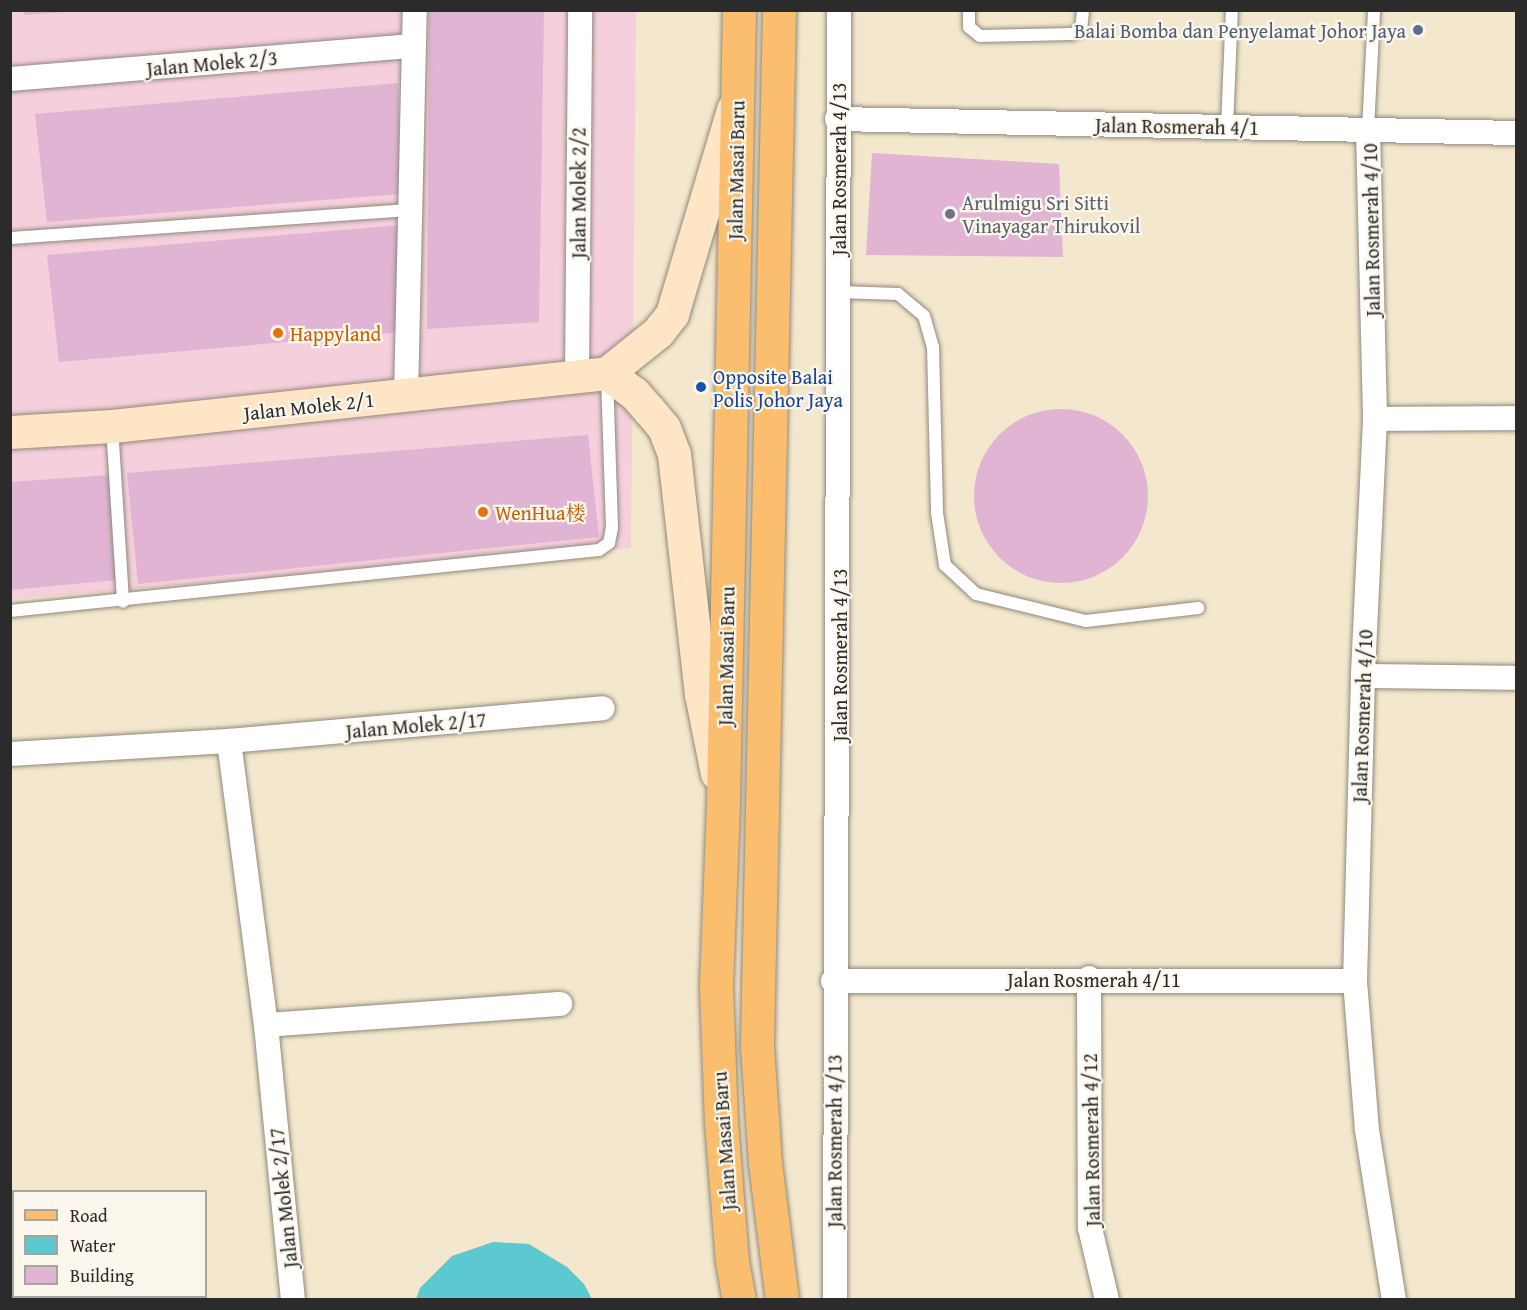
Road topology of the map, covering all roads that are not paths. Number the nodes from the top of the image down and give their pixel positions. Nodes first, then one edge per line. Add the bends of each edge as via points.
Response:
1 (415, 10) edge
2 (580, 10) edge
3 (739, 10) edge
4 (779, 10) edge
5 (839, 10) edge
6 (969, 10) edge
7 (1083, 10) edge
8 (1232, 10) edge
9 (1374, 10) edge
10 (413, 46) junction
11 (10, 79) edge
12 (738, 93) junction
13 (837, 119) junction
14 (1227, 127) junction
15 (1368, 130) junction
16 (1516, 133) edge
17 (410, 210) junction
18 (10, 238) edge
19 (839, 292) junction
20 (592, 375) junction
21 (406, 396) junction
22 (1516, 418) edge
23 (1375, 419) junction
24 (112, 426) junction
25 (10, 432) edge
26 (123, 602) junction
27 (1198, 608) dead end
28 (10, 611) edge
29 (1363, 676) junction
30 (1516, 678) edge
31 (603, 708) dead end
32 (229, 741) junction
33 (10, 754) edge
34 (723, 803) junction
35 (1089, 978) junction
36 (833, 981) junction
37 (1355, 981) junction
38 (560, 1004) dead end
39 (266, 1025) junction
40 (293, 1299) edge
41 (739, 1299) edge
42 (782, 1299) edge
43 (835, 1299) edge
44 (1107, 1299) edge
45 (1394, 1299) edge

1 - 10 street
2 - 20 street, Jalan Molek 2/2
3 - 12 main road, Jalan Masai Baru
4 - 42 main road, Jalan Masai Baru via 757,1046
5 - 13 street, Jalan Rosmerah 4/13
6 - 7 lane via 969,27 980,36 1072,34 1081,30
8 - 14 lane
9 - 15 lane
10 - 11 street, Jalan Molek 2/3
10 - 17 street
12 - 20 street via 672,314 658,332
12 - 34 main road, Jalan Masai Baru
13 - 14 street, Jalan Rosmerah 4/1
13 - 19 street, Jalan Rosmerah 4/13
14 - 15 street, Jalan Rosmerah 4/1
15 - 16 street, Jalan Rosmerah 4/1
15 - 23 street, Jalan Rosmerah 4/10
17 - 18 lane
17 - 21 street
19 - 27 lane via 898,294 924,316 933,346 937,513 945,565 976,594 1086,621
19 - 36 street, Jalan Rosmerah 4/13 via 839,831
20 - 21 street, Jalan Molek 2/1
20 - 26 lane via 612,527 609,543 599,550
20 - 34 street via 634,393 657,419 674,454 701,694
21 - 24 street, Jalan Molek 2/1
22 - 23 street
23 - 29 street, Jalan Rosmerah 4/10
24 - 25 street, Jalan Molek 2/1
24 - 26 lane
26 - 28 lane
29 - 30 street
29 - 37 street, Jalan Rosmerah 4/10
31 - 32 street, Jalan Molek 2/17
32 - 33 street, Jalan Molek 2/17
32 - 39 street, Jalan Molek 2/17
34 - 41 main road, Jalan Masai Baru via 716,987 724,1157
35 - 36 street, Jalan Rosmerah 4/11
35 - 37 street, Jalan Rosmerah 4/11
35 - 44 street, Jalan Rosmerah 4/12 via 1090,1228
36 - 43 street, Jalan Rosmerah 4/13
37 - 45 street, Jalan Rosmerah 4/10 via 1367,1130
38 - 39 street
39 - 40 street, Jalan Molek 2/17

